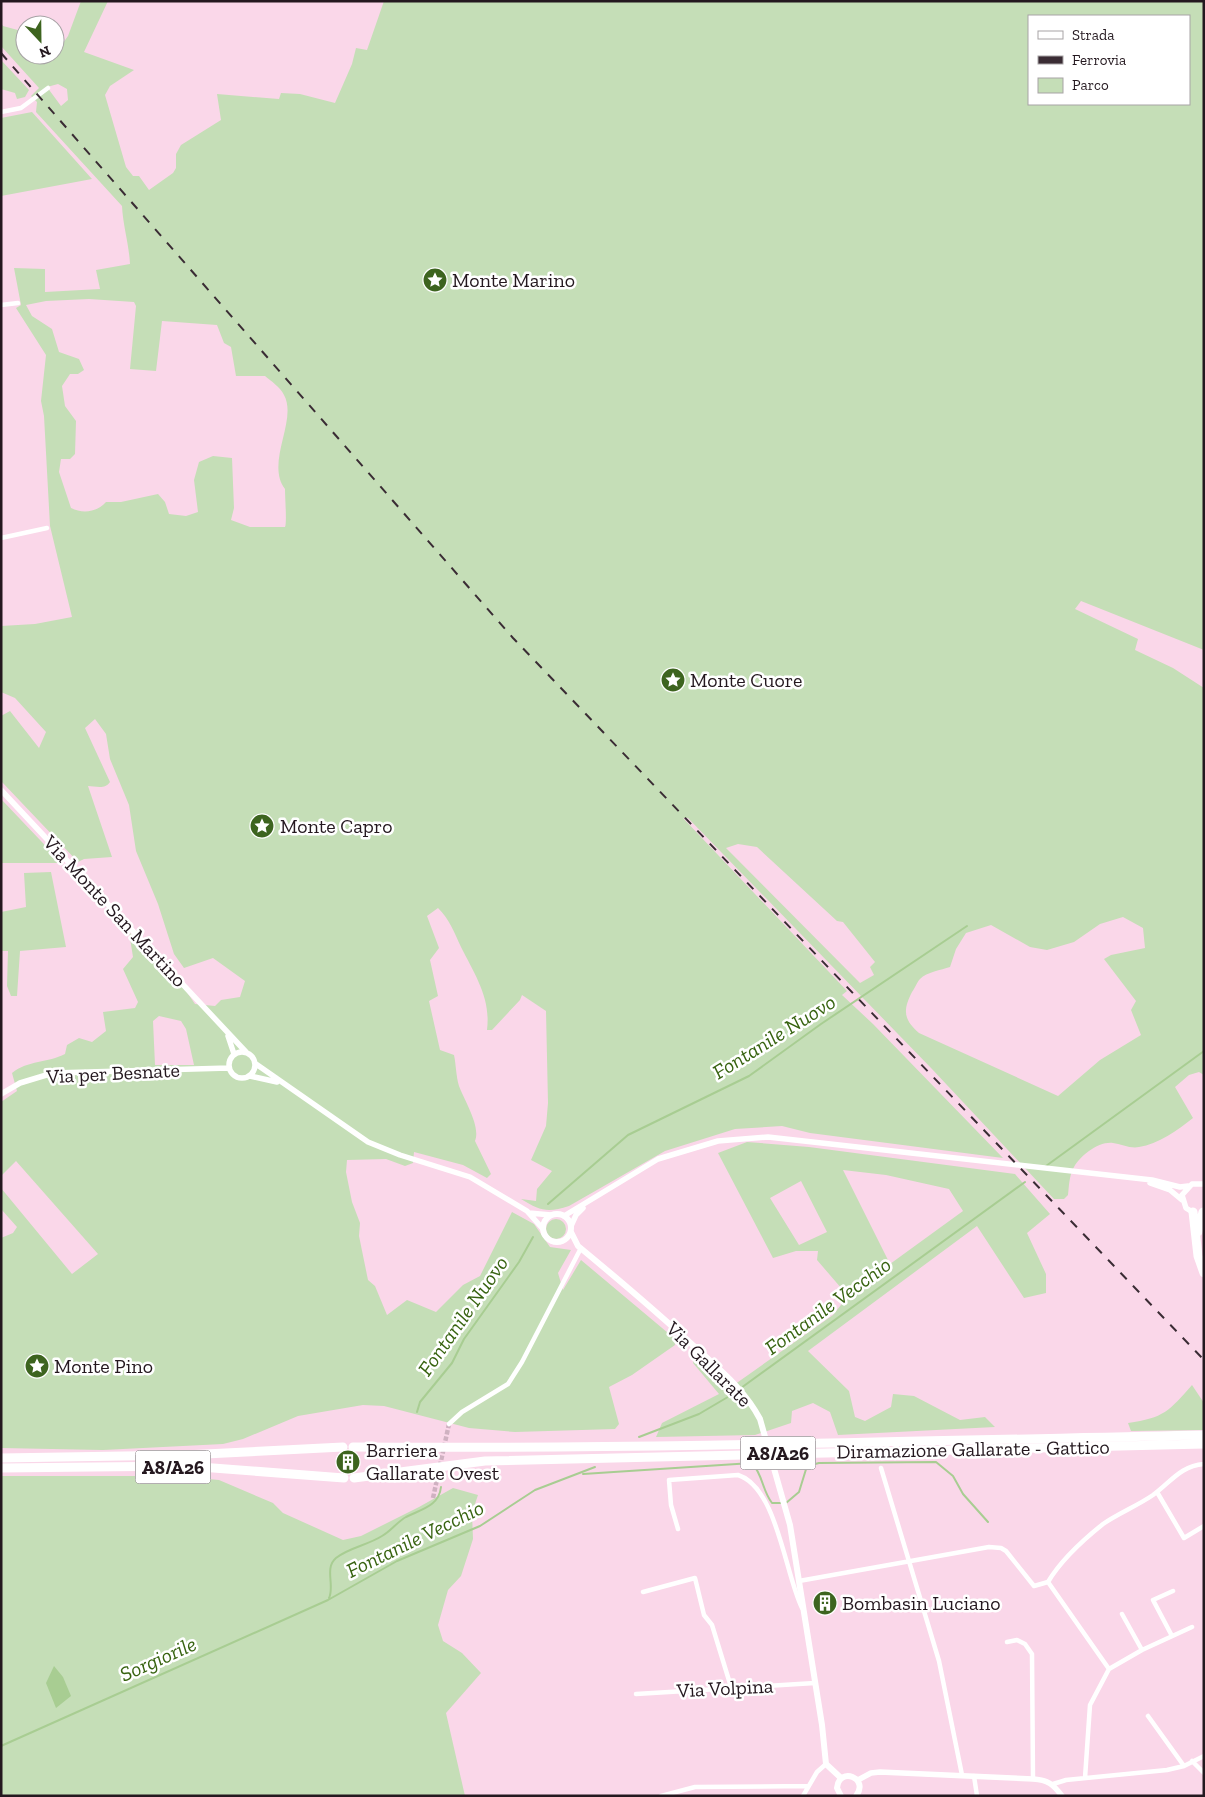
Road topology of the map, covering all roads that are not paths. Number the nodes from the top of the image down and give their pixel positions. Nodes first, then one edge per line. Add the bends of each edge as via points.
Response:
1 (48, 88) dead end
2 (1, 112) edge
3 (18, 303) dead end
4 (1, 305) edge
5 (47, 528) dead end
6 (1, 538) edge
7 (1, 790) edge
8 (228, 1034) junction
9 (246, 1052) junction
10 (234, 1054) junction
11 (256, 1064) junction
12 (229, 1068) junction
13 (250, 1076) junction
14 (280, 1082) junction
15 (1, 1094) edge
16 (1106, 1176) junction
17 (1204, 1184) edge
18 (1188, 1186) junction
19 (1182, 1200) junction
20 (586, 1204) junction
21 (1193, 1212) junction
22 (1203, 1212) edge
23 (529, 1213) junction
24 (551, 1215) junction
25 (564, 1216) junction
26 (543, 1229) junction
27 (571, 1229) junction
28 (1196, 1240) junction
29 (559, 1243) junction
30 (579, 1247) junction
31 (1204, 1273) edge
32 (449, 1424) tunnel mouth
33 (1204, 1435) edge
34 (1204, 1444) edge
35 (353, 1446) dead end
36 (343, 1447) dead end
37 (1, 1458) edge
38 (1204, 1464) edge
39 (1, 1468) edge
40 (881, 1468) dead end
41 (344, 1478) dead end
42 (354, 1478) dead end
43 (1156, 1492) junction
44 (1204, 1526) edge
45 (678, 1529) dead end
46 (908, 1561) junction
47 (799, 1581) junction
48 (1048, 1582) junction
49 (1173, 1590) dead end
50 (642, 1592) dead end
51 (805, 1614) junction
52 (1122, 1614) dead end
53 (1192, 1627) dead end
54 (1172, 1636) junction
55 (1007, 1642) dead end
56 (1142, 1650) junction
57 (1109, 1669) junction
58 (815, 1683) junction
59 (731, 1687) junction
60 (636, 1694) dead end
61 (1148, 1716) dead end
62 (1204, 1756) edge
63 (1192, 1762) junction
64 (826, 1764) junction
65 (1184, 1766) junction
66 (1204, 1772) edge
67 (962, 1775) junction
68 (974, 1776) junction
69 (840, 1778) junction
70 (1085, 1778) junction
71 (1033, 1779) junction
72 (858, 1780) junction
73 (1053, 1784) junction
74 (808, 1786) junction
75 (662, 1795) edge
76 (803, 1796) edge
77 (841, 1796) edge
78 (856, 1796) edge
79 (977, 1796) edge
80 (1062, 1796) edge

1 - 2 street via 27,105
3 - 4 street
5 - 6 street
7 - 8 street, Via Monte San Martino via 186,985
8 - 9 street, Via Monte San Martino
8 - 10 street, Via Monte San Martino
9 - 10 street
9 - 11 street, Via Monte San Martino
10 - 12 street
11 - 13 street
11 - 14 street, Via Monte San Martino
12 - 13 street, Via Monte San Martino via 237,1077
12 - 15 street, Via per Besnate via 53,1074 20,1083
13 - 14 street, Via Monte San Martino
14 - 23 street, Via Monte San Martino via 368,1142 400,1156 470,1177
16 - 18 street
16 - 19 street via 1152,1184 1170,1190
16 - 20 street via 768,1137 718,1140 658,1159
17 - 18 street
18 - 19 street
19 - 21 street
20 - 25 street
20 - 27 street via 576,1215
21 - 22 street
21 - 28 highway
22 - 28 highway
23 - 24 street, Via Monte San Martino
23 - 26 street, Via Monte San Martino
24 - 25 main road
24 - 26 main road
25 - 27 main road
26 - 29 main road via 548,1240
27 - 29 main road
27 - 30 main road, Via Gallarate
28 - 31 highway
29 - 30 main road
30 - 32 street via 508,1384 462,1412
30 - 47 main road, Via Gallarate via 657,1312 744,1394 760,1419 790,1525
33 - 35 highway, Diramazione Gallarate - Gattico / A8/A26 via 486,1448
34 - 42 highway, Diramazione Gallarate - Gattico / A8/A26 via 485,1461
36 - 37 highway, A8/A26 via 186,1455
38 - 43 street via 1190,1466
39 - 41 highway, A8/A26 via 187,1466
40 - 46 street
43 - 44 street via 1184,1538
43 - 48 street via 1104,1524 1055,1570
45 - 51 street via 671,1505 669,1480 744,1477 755,1488 774,1520 794,1592
46 - 47 street
46 - 48 street via 989,1547 1001,1548 1034,1586
46 - 67 street via 939,1661
47 - 51 main road, Via Gallarate
48 - 57 street
49 - 54 street via 1153,1600
50 - 59 street via 695,1578 704,1615 712,1625
51 - 58 main road, Via Gallarate
52 - 56 street
53 - 54 street
54 - 56 street
55 - 71 street via 1018,1640 1032,1654
56 - 57 street
57 - 70 street via 1090,1705
58 - 59 street, Via Volpina
58 - 64 main road, Via Gallarate
59 - 60 street, Via Volpina
61 - 65 street
62 - 63 street
63 - 65 street
63 - 66 street
64 - 69 main road
64 - 74 street
65 - 70 street
67 - 68 street
67 - 72 street via 880,1772
68 - 71 street
68 - 79 street
69 - 72 main road via 850,1775
69 - 77 main road via 837,1788
70 - 73 street
71 - 73 street
72 - 78 main road via 860,1787
73 - 80 street
74 - 75 street via 695,1787
74 - 76 street

